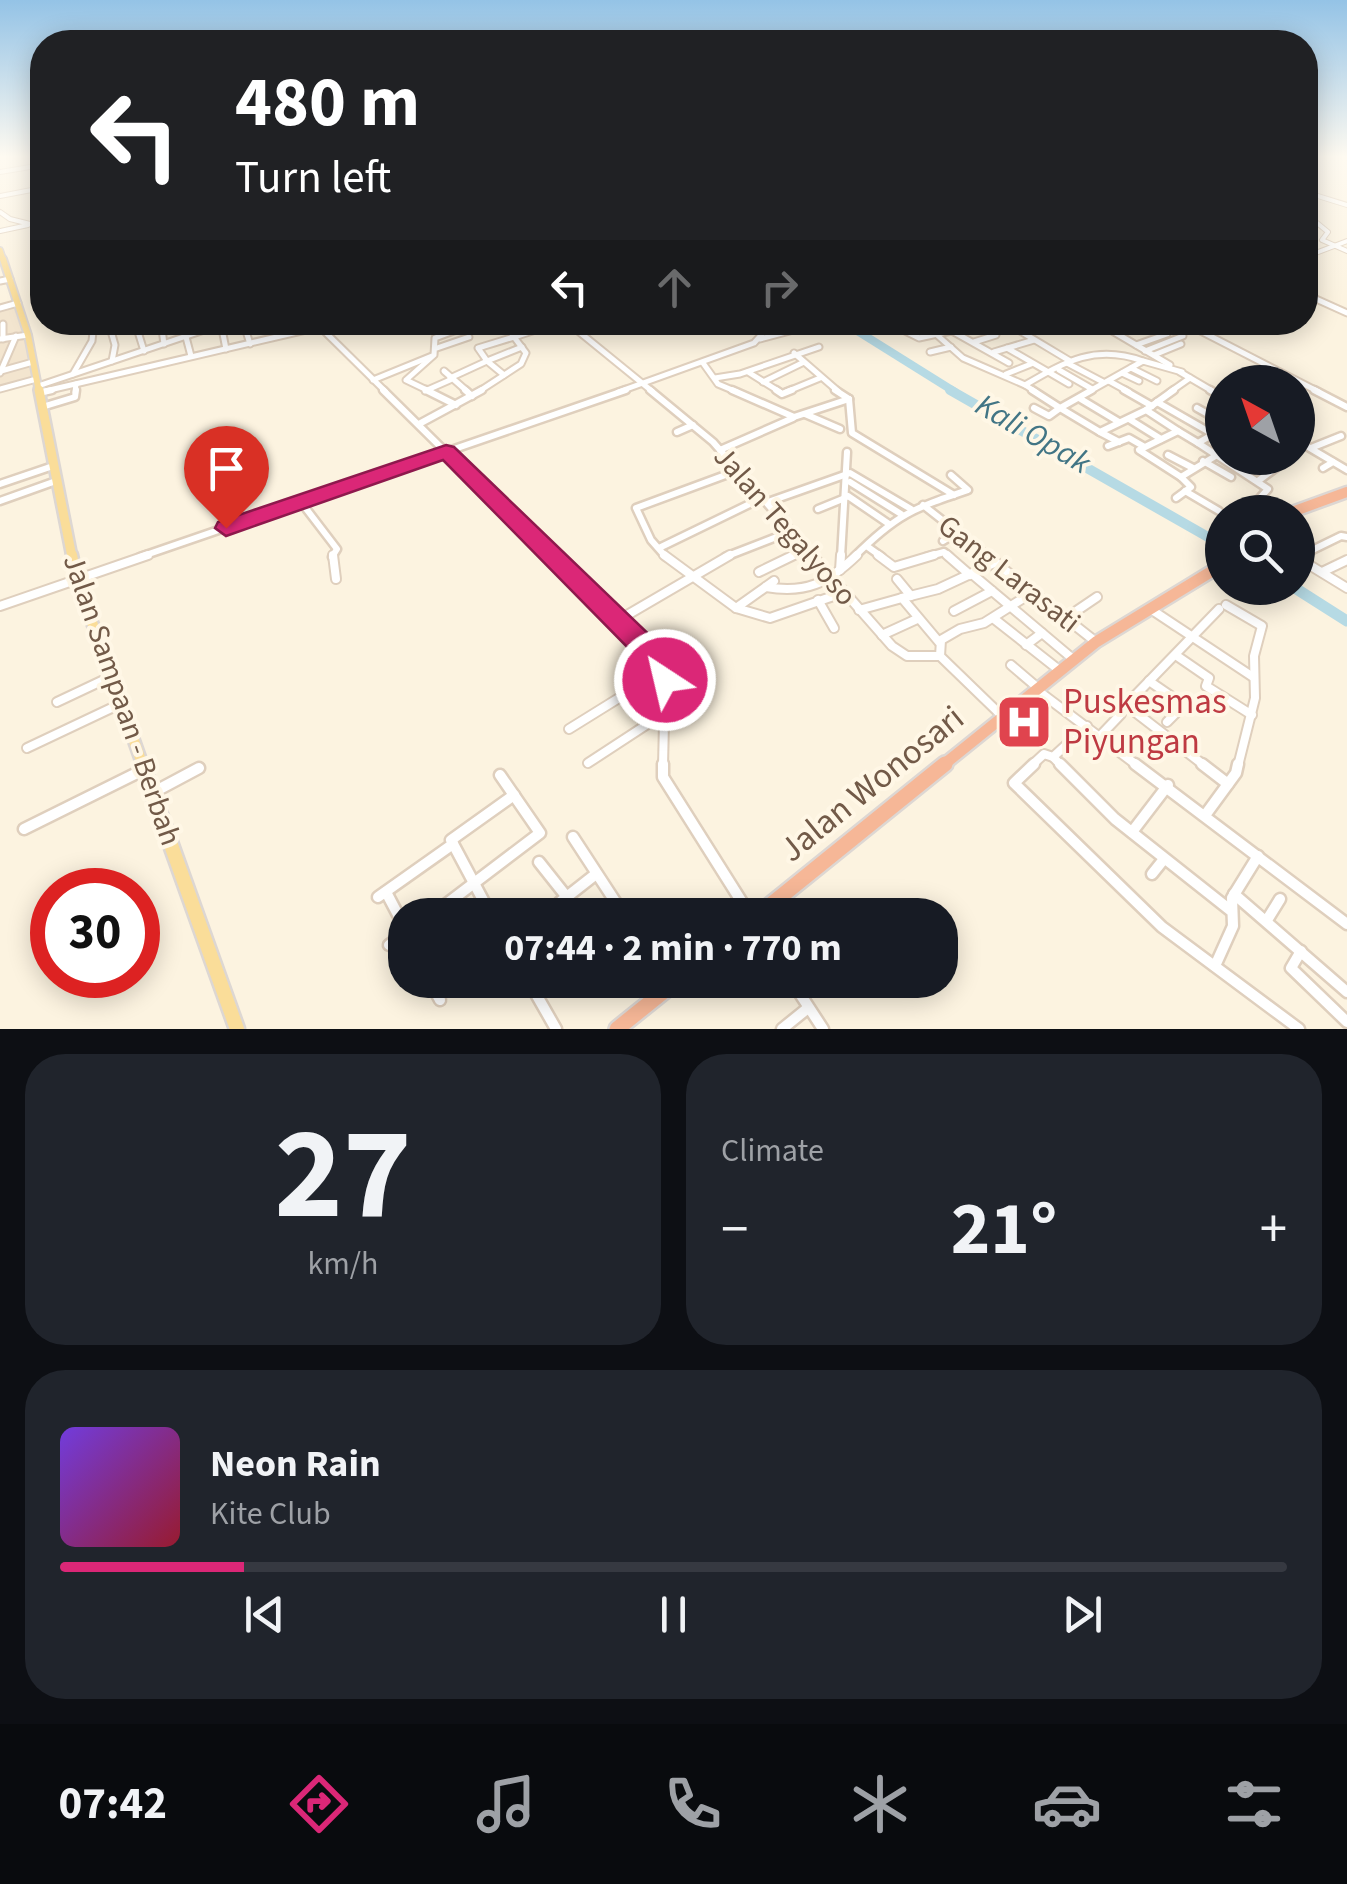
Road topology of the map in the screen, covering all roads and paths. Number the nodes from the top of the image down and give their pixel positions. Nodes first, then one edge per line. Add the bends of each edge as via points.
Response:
1 (0, 212) edge
2 (30, 224) joint
3 (1318, 224) edge
4 (1318, 228) edge
5 (1325, 230) junction
6 (0, 232) edge
7 (1347, 241) edge
8 (1334, 246) junction
9 (1347, 251) edge
10 (1318, 252) edge
11 (0, 253) edge
12 (5, 280) edge
13 (1318, 300) edge
14 (18, 303) junction
15 (0, 308) edge
16 (1347, 313) edge
17 (3, 324) dead end
18 (93, 335) edge
19 (112, 335) edge
20 (140, 335) edge
21 (163, 335) edge
22 (191, 335) edge
23 (224, 335) edge
24 (247, 335) edge
25 (282, 335) edge
26 (328, 335) edge
27 (442, 335) edge
28 (521, 335) edge
29 (579, 335) edge
30 (759, 335) edge
31 (777, 335) edge
32 (937, 335) edge
33 (960, 335) edge
34 (996, 335) dead end
35 (1026, 335) edge
36 (1119, 335) edge
37 (1164, 335) edge
38 (1207, 335) edge
39 (22, 336) junction
40 (470, 336) joint
41 (1183, 336) dead end
42 (186, 337) junction
43 (514, 337) junction
44 (1, 339) edge
45 (1034, 340) junction
46 (756, 341) junction
47 (972, 343) junction
48 (164, 344) junction
49 (250, 344) junction
50 (1181, 344) dead end
51 (1136, 345) junction
52 (951, 346) junction
53 (522, 347) junction
54 (819, 347) dead end
55 (478, 348) junction
56 (1007, 348) junction
57 (226, 349) junction
58 (766, 350) dead end
59 (144, 351) junction
60 (1144, 351) junction
61 (436, 352) junction
62 (793, 352) junction
63 (930, 352) dead end
64 (995, 354) junction
65 (1153, 355) junction
66 (191, 356) junction
67 (114, 361) junction
68 (487, 361) junction
69 (1143, 361) junction
70 (33, 362) junction
71 (804, 362) junction
72 (1008, 362) dead end
73 (1069, 362) junction
74 (703, 363) junction
75 (978, 364) junction
76 (1032, 364) junction
77 (1263, 365) edge
78 (98, 366) junction
79 (1130, 368) junction
80 (1058, 370) junction
81 (444, 371) dead end
82 (747, 371) junction
83 (0, 372) edge
84 (1182, 372) junction
85 (1122, 373) junction
86 (116, 374) junction
87 (1050, 374) junction
88 (73, 375) junction
89 (504, 375) junction
90 (1008, 376) junction
91 (716, 378) junction
92 (820, 378) junction
93 (1190, 378) junction
94 (95, 379) junction
95 (450, 379) junction
96 (373, 380) junction
97 (1156, 380) dead end
98 (1106, 381) junction
99 (763, 382) junction
100 (999, 383) dead end
101 (76, 384) junction
102 (641, 384) junction
103 (1069, 384) dead end
104 (37, 386) junction
105 (1026, 386) junction
106 (1205, 386) edge
107 (0, 389) edge
108 (1092, 389) junction
109 (1124, 389) junction
110 (424, 392) junction
111 (1315, 392) edge
112 (472, 396) junction
113 (1078, 397) junction
114 (849, 399) junction
115 (458, 406) junction
116 (1152, 406) junction
117 (42, 407) junction
118 (1034, 408) dead end
119 (1060, 408) junction
120 (1197, 408) dead end
121 (1347, 408) edge
122 (1205, 413) edge
123 (805, 414) junction
124 (794, 417) junction
125 (1128, 419) junction
126 (1119, 422) junction
127 (419, 424) junction
128 (693, 425) junction
129 (840, 429) dead end
130 (1178, 431) junction
131 (1205, 431) edge
132 (677, 432) dead end
133 (1100, 432) junction
134 (1341, 436) dead end
135 (1205, 438) edge
136 (1121, 440) junction
137 (1162, 440) junction
138 (1198, 443) junction
139 (1108, 446) dead end
140 (1315, 446) edge
141 (1205, 447) edge
142 (1142, 448) junction
143 (720, 450) junction
144 (1315, 451) edge
145 (446, 452) junction
146 (846, 452) dead end
147 (1168, 455) dead end
148 (1203, 461) edge
149 (1333, 462) junction
150 (54, 466) junction
151 (1192, 468) junction
152 (1323, 468) dead end
153 (739, 470) junction
154 (1347, 470) edge
155 (951, 475) dead end
156 (1248, 475) edge
157 (1266, 475) edge
158 (849, 476) junction
159 (1181, 477) junction
160 (56, 481) junction
161 (1258, 482) junction
162 (0, 484) edge
163 (1185, 491) junction
164 (1347, 492) edge
165 (954, 495) junction
166 (1264, 495) edge
167 (846, 497) junction
168 (1176, 498) dead end
169 (766, 500) junction
170 (0, 501) edge
171 (301, 502) junction
172 (1205, 503) edge
173 (1315, 504) edge
174 (922, 505) junction
175 (818, 508) dead end
176 (911, 509) junction
177 (901, 514) junction
178 (889, 524) junction
179 (792, 531) junction
180 (958, 532) junction
181 (1347, 538) edge
182 (943, 541) dead end
183 (868, 547) junction
184 (660, 548) junction
185 (808, 549) junction
186 (1315, 549) edge
187 (1347, 560) edge
188 (996, 562) junction
189 (1315, 569) edge
190 (759, 572) dead end
191 (839, 573) junction
192 (1321, 573) junction
193 (971, 575) junction
194 (1205, 575) edge
195 (336, 579) dead end
196 (898, 579) dead end
197 (76, 580) junction
198 (693, 580) junction
199 (774, 580) dead end
200 (766, 587) junction
201 (1347, 588) edge
202 (992, 591) junction
203 (845, 592) junction
204 (1033, 592) junction
205 (911, 596) junction
206 (1098, 597) dead end
207 (902, 598) junction
208 (818, 600) junction
209 (0, 606) edge
210 (736, 608) junction
211 (1010, 608) junction
212 (860, 610) junction
213 (1152, 610) junction
214 (954, 611) dead end
215 (917, 618) junction
216 (993, 618) junction
217 (1066, 618) junction
218 (617, 621) junction
219 (834, 628) dead end
220 (1042, 633) junction
221 (882, 636) junction
222 (1192, 638) junction
223 (1096, 642) junction
224 (939, 644) junction
225 (1026, 646) junction
226 (940, 656) junction
227 (1178, 656) junction
228 (1074, 660) junction
229 (1011, 665) dead end
230 (664, 670) junction
231 (1060, 671) junction
232 (110, 678) junction
233 (1254, 678) junction
234 (1149, 681) junction
235 (1038, 689) junction
236 (56, 702) dead end
237 (120, 704) junction
238 (666, 712) junction
239 (1121, 714) dead end
240 (1252, 715) junction
241 (1003, 716) junction
242 (1167, 722) dead end
243 (1087, 726) junction
244 (570, 728) dead end
245 (1100, 736) junction
246 (27, 748) dead end
247 (1053, 757) junction
248 (588, 763) dead end
249 (199, 768) dead end
250 (143, 770) junction
251 (500, 775) dead end
252 (1228, 784) junction
253 (1168, 785) junction
254 (153, 793) junction
255 (514, 796) junction
256 (1206, 814) junction
257 (24, 829) dead end
258 (1132, 832) junction
259 (573, 837) dead end
260 (453, 844) junction
261 (1258, 856) junction
262 (1164, 859) junction
263 (540, 862) dead end
264 (596, 874) junction
265 (1152, 874) dead end
266 (474, 884) junction
267 (1234, 894) junction
268 (457, 898) edge
269 (482, 898) edge
270 (612, 898) edge
271 (743, 898) edge
272 (775, 898) edge
273 (1280, 898) dead end
274 (388, 904) edge
275 (1230, 910) junction
276 (1267, 920) junction
277 (1347, 924) edge
278 (1300, 950) junction
279 (1214, 966) junction
280 (1347, 992) edge
281 (538, 998) edge
282 (653, 998) edge
283 (802, 998) edge
284 (808, 1008) junction
285 (1347, 1022) edge
286 (237, 1029) edge
287 (556, 1029) edge
288 (618, 1029) edge
289 (782, 1029) edge
290 (823, 1029) edge
291 (1299, 1029) edge

1 - 2 street
2 - 6 street
3 - 5 street
4 - 5 street
5 - 8 street via 1321,239
7 - 8 street
8 - 9 street
8 - 10 street
11 - 12 main road, Jalan Sampaan - Berbah
12 - 14 main road, Jalan Sampaan - Berbah
13 - 16 street
14 - 15 street
14 - 39 main road, Jalan Sampaan - Berbah
17 - 44 street
18 - 88 street
19 - 67 street
20 - 59 street
21 - 48 street
22 - 42 street
23 - 57 street
24 - 49 street
25 - 49 street
26 - 96 street
27 - 61 street via 435,338
28 - 43 street
29 - 102 street, Jalan Tegalyoso
30 - 46 street
31 - 46 street
32 - 52 street
33 - 47 street
34 - 47 street
35 - 45 street
36 - 51 street
37 - 51 street
38 - 77 street
39 - 44 street
39 - 70 main road, Jalan Sampaan - Berbah
39 - 83 street
40 - 55 street
40 - 61 street
41 - 60 street
42 - 48 street
42 - 66 street
43 - 53 street
43 - 55 street
45 - 56 street
45 - 73 street
46 - 58 street
46 - 74 street
47 - 64 street
48 - 59 street
49 - 57 street
50 - 65 street
51 - 60 street
52 - 63 street
52 - 75 street
53 - 68 street
53 - 89 street via 526,357
54 - 62 street
55 - 68 street
56 - 64 street
56 - 76 street
57 - 66 street
59 - 67 street
60 - 65 street
61 - 96 street
61 - 110 street via 406,380
62 - 71 street
62 - 82 street
64 - 72 street
64 - 75 street
65 - 84 street
66 - 86 street
67 - 78 street
67 - 86 street
68 - 89 street
68 - 95 street
69 - 73 street via 1091,350
69 - 79 street
69 - 84 street
70 - 83 street
70 - 104 main road, Jalan Sampaan - Berbah
71 - 92 street
71 - 99 street
73 - 80 street
73 - 98 street
74 - 91 street
74 - 102 street
75 - 90 street
76 - 87 street
76 - 90 street
78 - 88 street
78 - 94 street
79 - 85 street
79 - 97 street
80 - 87 street
80 - 108 street
81 - 95 street
82 - 91 street
82 - 99 street
84 - 93 street
85 - 98 street
85 - 109 street via 1139,382
86 - 94 street
87 - 103 street
87 - 105 street
88 - 104 street
89 - 112 street
90 - 100 street
90 - 105 street
91 - 124 street
92 - 99 street via 782,394
92 - 114 street
93 - 106 street
93 - 116 street
94 - 101 street
95 - 110 street
95 - 112 street
96 - 127 street
98 - 108 street
98 - 109 street
101 - 104 street
101 - 117 street via 75,397
102 - 128 street, Jalan Tegalyoso
102 - 145 street
104 - 107 street
104 - 117 main road, Jalan Sampaan - Berbah
105 - 119 street
108 - 113 street
109 - 116 street
110 - 115 street
111 - 121 street
112 - 115 street
113 - 119 street
113 - 126 street
114 - 123 street
114 - 165 street via 852,433
115 - 127 street
116 - 125 street
116 - 130 street
116 - 131 street
117 - 150 main road, Jalan Sampaan - Berbah
118 - 119 street via 1049,416
119 - 133 street
120 - 122 street
123 - 124 street
123 - 129 street
124 - 143 street
125 - 126 street
125 - 137 street
126 - 133 street
127 - 145 street
128 - 132 street
128 - 143 street, Jalan Tegalyoso
130 - 137 street
130 - 138 street
133 - 136 street
134 - 140 street
135 - 138 street
136 - 139 street
136 - 142 street
137 - 142 street
138 - 141 street
142 - 159 street
143 - 153 street, Jalan Tegalyoso
144 - 149 street
145 - 171 street
145 - 218 street
146 - 158 street
147 - 151 street
148 - 151 street
149 - 152 street
149 - 154 street
150 - 160 main road, Jalan Sampaan - Berbah
150 - 162 street
151 - 159 street
153 - 169 street, Jalan Tegalyoso
153 - 184 street via 640,504 637,515
155 - 165 street via 968,490
156 - 161 street
157 - 161 street
158 - 167 street
158 - 169 street
158 - 176 street
158 - 177 street
159 - 163 street via 1190,484
160 - 170 street
160 - 197 main road, Jalan Sampaan - Berbah
161 - 166 street via 1268,488
163 - 168 street
163 - 172 street
164 - 173 highway
165 - 174 street
167 - 175 street
167 - 178 street
167 - 191 street
169 - 179 street, Jalan Tegalyoso
169 - 184 street
171 - 195 street via 337,549
171 - 197 street
174 - 176 street
174 - 180 street, Gang Larasati
176 - 177 street
177 - 178 street
178 - 183 street
179 - 185 street, Jalan Tegalyoso
179 - 198 street via 734,553
180 - 182 street
180 - 188 street, Gang Larasati
181 - 186 street
183 - 191 street
183 - 193 street via 894,567 944,552
184 - 198 street
185 - 190 street
185 - 191 street, Jalan Tegalyoso
187 - 192 street
188 - 193 street
188 - 204 street, Gang Larasati
189 - 192 street
191 - 200 street via 798,589
191 - 203 street, Jalan Tegalyoso
192 - 201 street
193 - 202 street
193 - 205 street
194 - 213 highway, Jalan Wonosari
196 - 205 street
197 - 209 street
197 - 232 main road, Jalan Sampaan - Berbah
198 - 210 street
198 - 218 street
199 - 200 street
200 - 210 street
202 - 211 street
202 - 214 street
203 - 208 street
203 - 212 street, Jalan Tegalyoso
204 - 211 street
204 - 217 street, Gang Larasati
205 - 207 street
206 - 217 street
207 - 212 street
207 - 215 street
208 - 210 street via 770,618
208 - 219 street
211 - 216 street
211 - 220 street
212 - 221 street, Jalan Tegalyoso
213 - 222 street
213 - 223 highway, Jalan Wonosari
215 - 221 street
215 - 224 street
216 - 224 street
216 - 225 street
217 - 223 street, Gang Larasati
218 - 230 street
220 - 225 street
220 - 228 street
221 - 226 street, Jalan Tegalyoso via 908,656
222 - 227 street
222 - 233 street
222 - 233 street via 1223,606 1262,626
223 - 228 highway, Jalan Wonosari
224 - 226 street
225 - 231 street
226 - 241 street
227 - 234 street
227 - 240 street via 1209,678 1206,686
228 - 231 highway, Jalan Wonosari
229 - 235 street
230 - 238 street
230 - 244 street
231 - 235 highway, Jalan Wonosari
232 - 236 street
232 - 237 main road, Jalan Sampaan - Berbah
233 - 240 street
234 - 242 street via 1184,705
234 - 252 street via 1126,703 1128,709
235 - 241 highway, Jalan Wonosari
235 - 243 street
237 - 246 street
237 - 250 main road, Jalan Sampaan - Berbah
238 - 248 street
238 - 271 street via 663,777
239 - 245 street
240 - 252 street
241 - 272 highway, Jalan Wonosari
243 - 245 street
243 - 247 street
245 - 253 street
247 - 258 street
247 - 279 street via 1044,754 1014,783 1134,902
249 - 254 street
250 - 254 main road, Jalan Sampaan - Berbah
250 - 257 street
251 - 255 street
252 - 256 street
253 - 256 street
253 - 258 street
254 - 286 main road, Jalan Sampaan - Berbah
255 - 260 street
255 - 266 street via 540,833
256 - 261 street
258 - 262 street
259 - 264 street
260 - 266 street
260 - 274 street via 382,895
261 - 267 street
261 - 277 street
262 - 265 street
262 - 275 street
263 - 264 street via 563,900
264 - 270 street
266 - 268 street
266 - 269 street
267 - 275 street
267 - 276 street
273 - 276 street
275 - 279 street via 1233,926
276 - 278 street
278 - 280 street
278 - 285 street via 1291,968
279 - 291 street
281 - 287 street
282 - 288 highway
283 - 284 street
284 - 289 street
284 - 290 street

